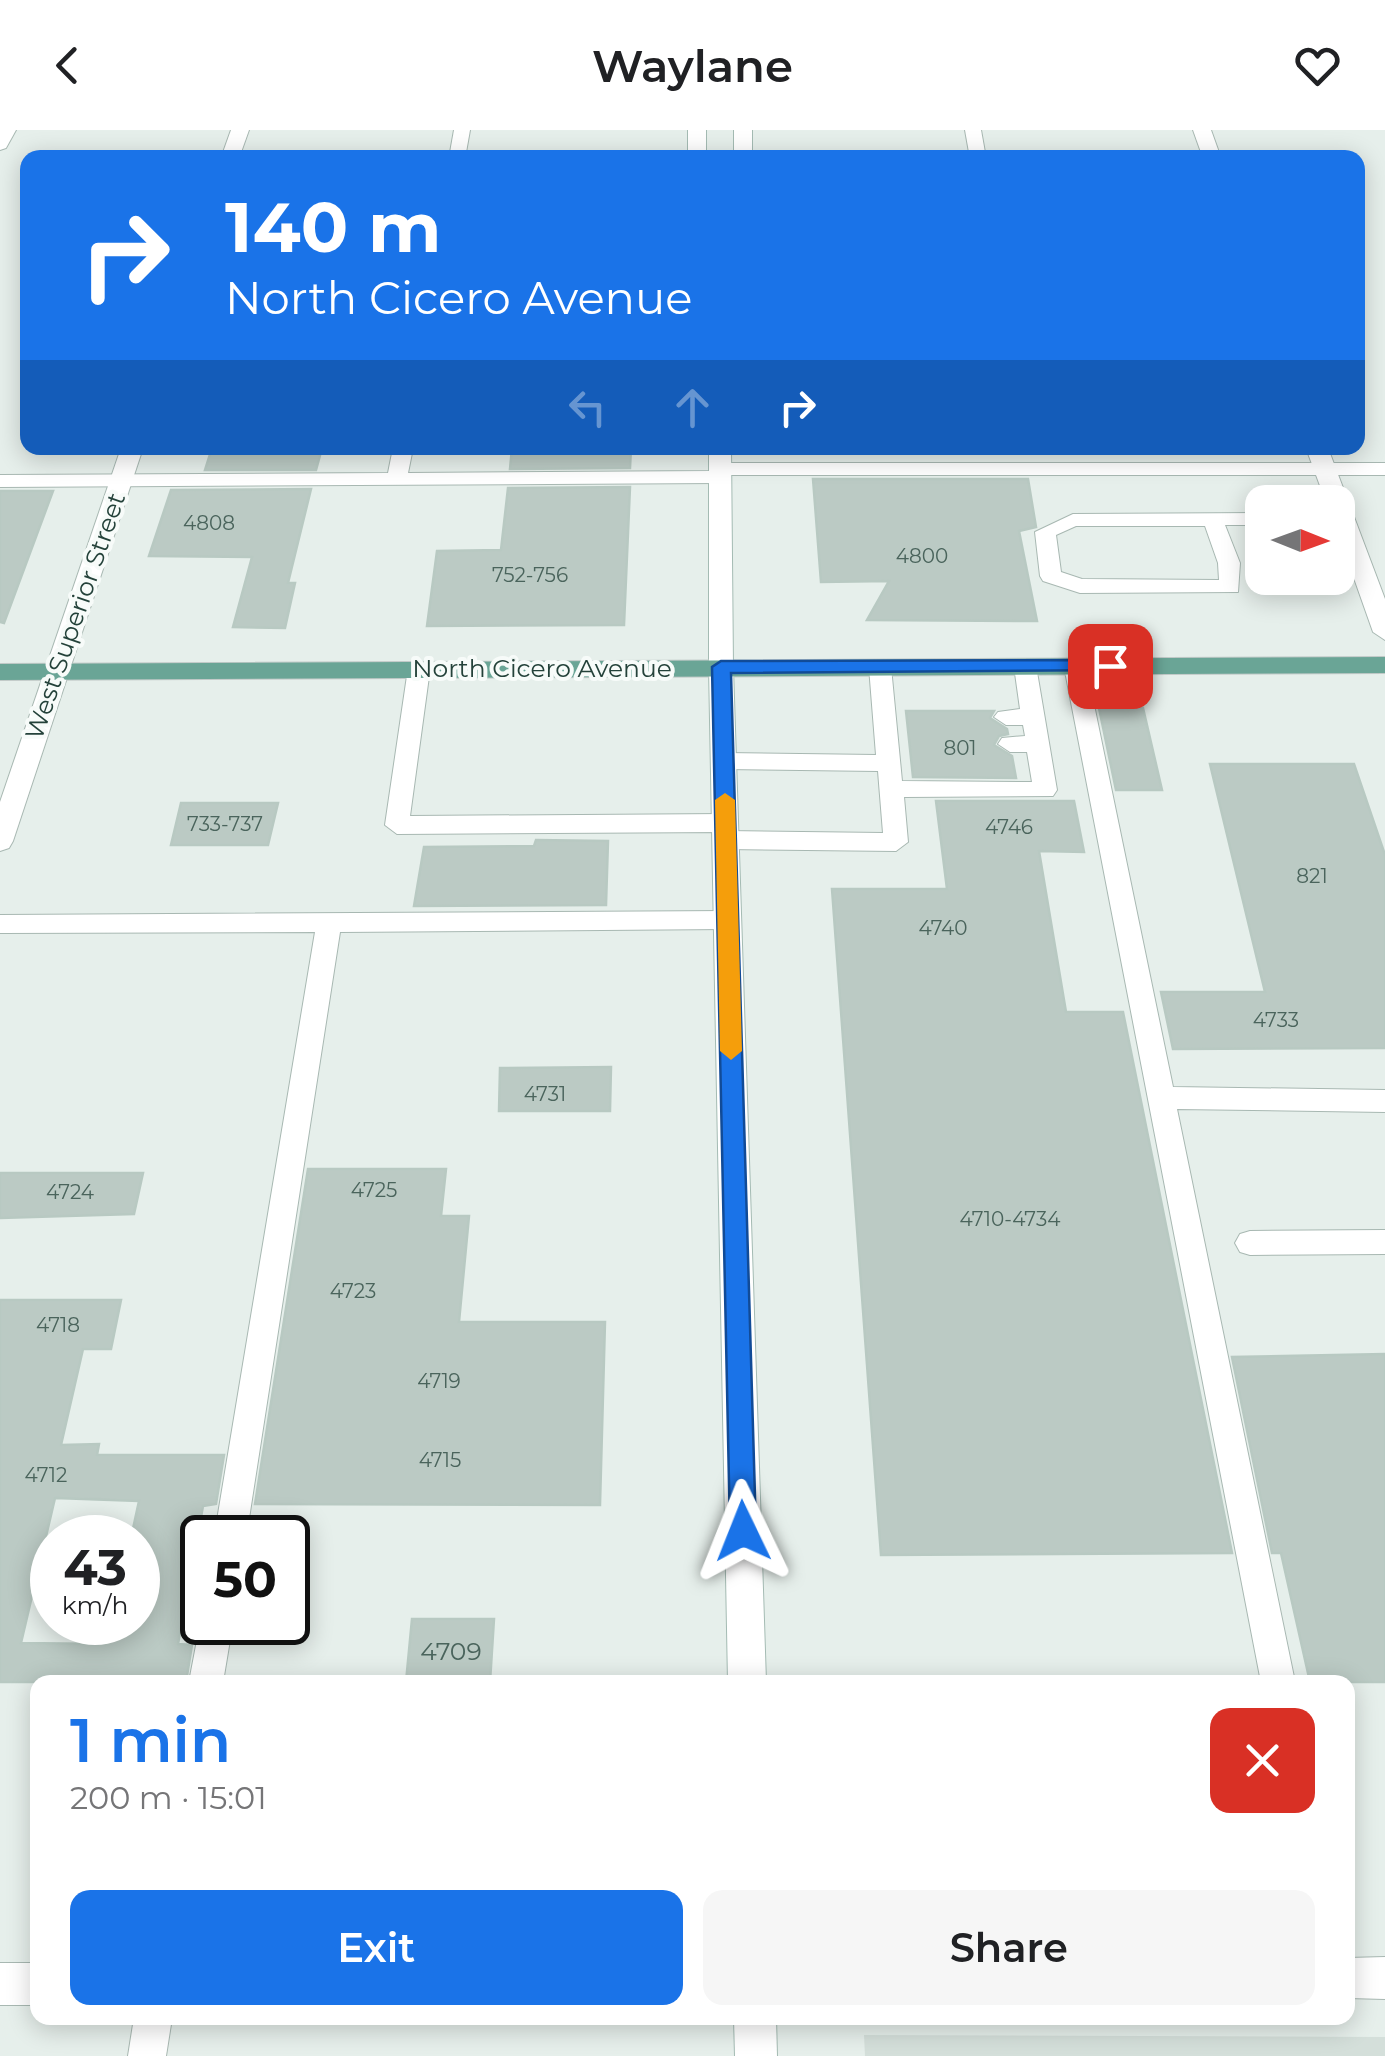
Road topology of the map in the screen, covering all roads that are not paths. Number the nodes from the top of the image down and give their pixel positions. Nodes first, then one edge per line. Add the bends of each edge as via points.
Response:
1 (8, 130) edge
2 (0, 145) edge
3 (130, 455) edge
4 (402, 455) edge
5 (1036, 458) edge
6 (1321, 458) edge
7 (720, 465) edge
8 (1385, 469) edge
9 (397, 479) junction
10 (121, 480) junction
11 (0, 481) edge
12 (1330, 485) edge
13 (1245, 519) edge
14 (1213, 520) junction
15 (1355, 553) edge
16 (1385, 632) edge
17 (1385, 665) edge
18 (880, 666) junction
19 (1025, 666) junction
20 (1075, 666) junction
21 (721, 667) junction
22 (419, 669) junction
23 (56, 671) junction
24 (0, 672) edge
25 (1006, 717) dead end
26 (1033, 717) junction
27 (1010, 744) dead end
28 (1038, 744) junction
29 (894, 750) junction
30 (724, 761) junction
31 (891, 788) junction
32 (726, 831) junction
33 (0, 841) edge
34 (728, 920) junction
35 (329, 922) junction
36 (0, 924) edge
37 (1162, 1098) junction
38 (1385, 1101) edge
39 (1385, 1242) edge
40 (1250, 1244) dead end
41 (234, 1515) edge
42 (212, 1645) edge
43 (207, 1675) edge
44 (747, 1675) edge
45 (1277, 1675) edge
46 (1355, 1978) edge
47 (1385, 1978) edge
48 (0, 1984) edge
49 (30, 1984) edge
50 (152, 2025) edge
51 (755, 2025) edge
52 (147, 2056) edge
53 (756, 2056) edge

1 - 2 lane
3 - 10 main road, West Superior Street
4 - 9 lane
5 - 6 lane
5 - 7 lane
6 - 8 lane
6 - 12 main road
7 - 9 lane
7 - 21 main road
9 - 10 lane
10 - 11 lane
10 - 23 main road, West Superior Street
13 - 14 lane
14 - 14 lane via 1074,520 1045,532 1051,576 1080,586 1230,586
15 - 16 main road
17 - 20 main road, North Cicero Avenue
18 - 19 main road, North Cicero Avenue
18 - 21 main road, North Cicero Avenue
18 - 29 lane via 895,717
19 - 20 main road, North Cicero Avenue
19 - 26 lane
20 - 37 lane
21 - 22 main road, North Cicero Avenue
21 - 30 main road
22 - 23 main road, North Cicero Avenue
22 - 32 lane via 397,825
23 - 24 main road, North Cicero Avenue
23 - 33 main road, West Superior Street
25 - 26 lane
26 - 28 lane
27 - 28 lane
28 - 31 lane via 1045,790
29 - 30 lane
29 - 31 lane
30 - 32 main road
31 - 32 lane via 896,842
32 - 34 main road
34 - 35 lane
34 - 44 main road
35 - 36 lane
35 - 41 lane
37 - 38 lane
37 - 45 lane
39 - 40 lane
42 - 43 lane
46 - 47 main road
48 - 49 main road
50 - 52 lane
51 - 53 main road

